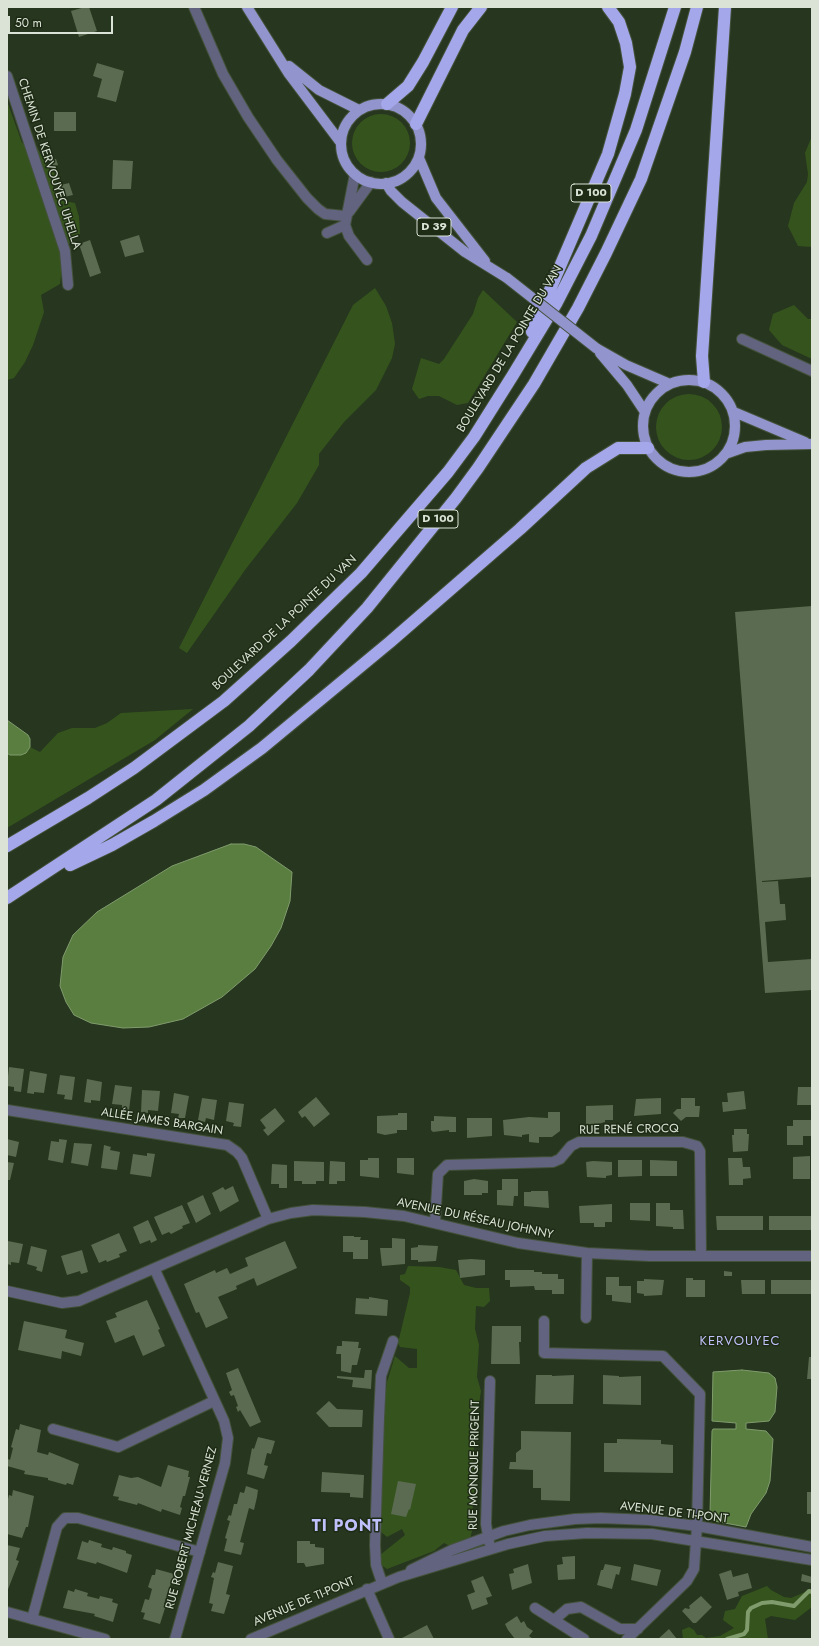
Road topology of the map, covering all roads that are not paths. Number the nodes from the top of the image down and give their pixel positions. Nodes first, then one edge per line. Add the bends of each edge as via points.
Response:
1 (194, 7) edge
2 (247, 7) edge
3 (452, 7) edge
4 (481, 7) edge
5 (608, 7) edge
6 (675, 7) edge
7 (697, 7) edge
8 (725, 7) edge
9 (279, 56) junction
10 (7, 76) edge
11 (387, 104) junction
12 (359, 110) junction
13 (416, 124) junction
14 (341, 143) junction
15 (419, 158) junction
16 (355, 174) junction
17 (371, 182) junction
18 (386, 183) junction
19 (345, 221) junction
20 (327, 233) dead end
21 (367, 260) dead end
22 (487, 264) junction
23 (68, 285) dead end
24 (742, 339) dead end
25 (596, 348) junction
26 (812, 371) edge
27 (513, 376) junction
28 (704, 382) junction
29 (670, 384) junction
30 (645, 412) junction
31 (734, 412) junction
32 (811, 444) edge
33 (648, 448) junction
34 (728, 453) junction
35 (7, 846) edge
36 (7, 899) edge
37 (7, 1110) edge
38 (268, 1220) junction
39 (435, 1222) junction
40 (587, 1253) junction
41 (701, 1256) junction
42 (812, 1256) edge
43 (155, 1270) junction
44 (7, 1292) edge
45 (586, 1318) dead end
46 (544, 1321) dead end
47 (393, 1341) dead end
48 (490, 1381) dead end
49 (214, 1401) junction
50 (53, 1429) dead end
51 (697, 1526) junction
52 (487, 1537) junction
53 (696, 1539) junction
54 (812, 1547) edge
55 (491, 1549) junction
56 (200, 1552) junction
57 (812, 1560) edge
58 (399, 1577) junction
59 (382, 1583) junction
60 (367, 1589) junction
61 (535, 1608) dead end
62 (7, 1612) edge
63 (32, 1619) junction
64 (554, 1620) junction
65 (638, 1629) junction
66 (105, 1639) edge
67 (175, 1639) edge
68 (251, 1639) edge
69 (389, 1639) edge
70 (584, 1639) edge
71 (627, 1639) edge

1 - 19 street via 223,74 277,160 318,209
2 - 9 main road
3 - 11 highway via 408,86
4 - 13 highway via 463,30
5 - 27 highway, D 100 via 619,22 626,42 630,67 626,94 608,154
6 - 27 highway, BOULEVARD DE LA POINTE DU VAN / D 100 via 636,130 604,207 556,304
7 - 36 highway, D 100 via 685,52 641,179 606,253 534,384 456,498 367,608 309,670 250,726 156,800
8 - 28 highway via 702,356
9 - 12 main road via 319,90
9 - 14 main road via 289,74
10 - 23 street, CHEMIN DE KERVOUYEC UHELLA via 65,250
11 - 12 main road via 377,104
11 - 13 main road via 408,114
12 - 14 main road via 346,124
13 - 15 main road via 421,146
14 - 16 main road via 342,154
15 - 18 main road via 406,174 398,180
15 - 22 main road, D 39 via 436,198
16 - 17 main road
16 - 19 street
17 - 18 main road
17 - 19 street
18 - 22 main road, D 39 via 402,202 465,252
19 - 20 street
19 - 21 street via 352,242
22 - 25 main road, D 39, bridge
24 - 26 street
25 - 29 main road, D 39 via 626,365
25 - 30 main road, D 39 via 627,385
27 - 35 highway, BOULEVARD DE LA POINTE DU VAN / D 100 via 474,437 399,530 361,573 291,641 224,701 134,768
28 - 29 main road via 682,380
28 - 31 main road via 728,400
29 - 30 main road via 655,396
30 - 33 main road via 643,430
31 - 32 main road
31 - 34 main road via 734,440
32 - 34 main road via 766,444
33 - 34 main road via 663,464 673,470 685,472 709,469
33 - 36 highway via 618,448 586,468 335,690 232,771 118,842
37 - 38 street, ALLÉE JAMES BARGAIN via 226,1145 242,1158
38 - 39 street, AVENUE DU RÉSEAU JOHNNY via 291,1213 326,1210 392,1214
38 - 43 street, AVENUE DU RÉSEAU JOHNNY
39 - 40 street, AVENUE DU RÉSEAU JOHNNY via 518,1243
39 - 41 street, RUE RENÉ CROCQ via 438,1174 447,1165 554,1162 578,1142 683,1142 697,1146 700,1151
40 - 41 street, AVENUE DU RÉSEAU JOHNNY
40 - 45 street
41 - 42 street, AVENUE DU RÉSEAU JOHNNY
43 - 44 street, AVENUE DU RÉSEAU JOHNNY via 79,1302 62,1302
43 - 49 street, RUE ROBERT MICHEAU-VERNEZ
46 - 51 street via 544,1353 664,1356 700,1394
47 - 59 street via 382,1376 379,1418 376,1560
48 - 52 street, RUE MONIQUE PRIGENT
49 - 50 street via 118,1447
49 - 56 street, RUE ROBERT MICHEAU-VERNEZ via 227,1429 228,1449
51 - 52 street, AVENUE DE TI-PONT via 631,1519 575,1519 530,1525
51 - 53 street
51 - 54 street, AVENUE DE TI-PONT
52 - 55 street, RUE MONIQUE PRIGENT
52 - 58 street, AVENUE DE TI-PONT via 440,1555
53 - 55 street, AVENUE DE TI-PONT via 652,1534 587,1532 538,1538
53 - 57 street, AVENUE DE TI-PONT
53 - 65 street via 695,1562 691,1576
55 - 58 street, AVENUE DE TI-PONT
56 - 63 street via 78,1518 65,1518 57,1527
56 - 67 street, RUE ROBERT MICHEAU-VERNEZ
58 - 59 street, AVENUE DE TI-PONT
59 - 60 street, AVENUE DE TI-PONT
60 - 68 street, AVENUE DE TI-PONT
60 - 69 street, AVENUE DE TI-PONT
61 - 64 street
62 - 63 street
63 - 66 street
64 - 65 street via 567,1609 581,1607 620,1628
64 - 70 street
65 - 71 street

